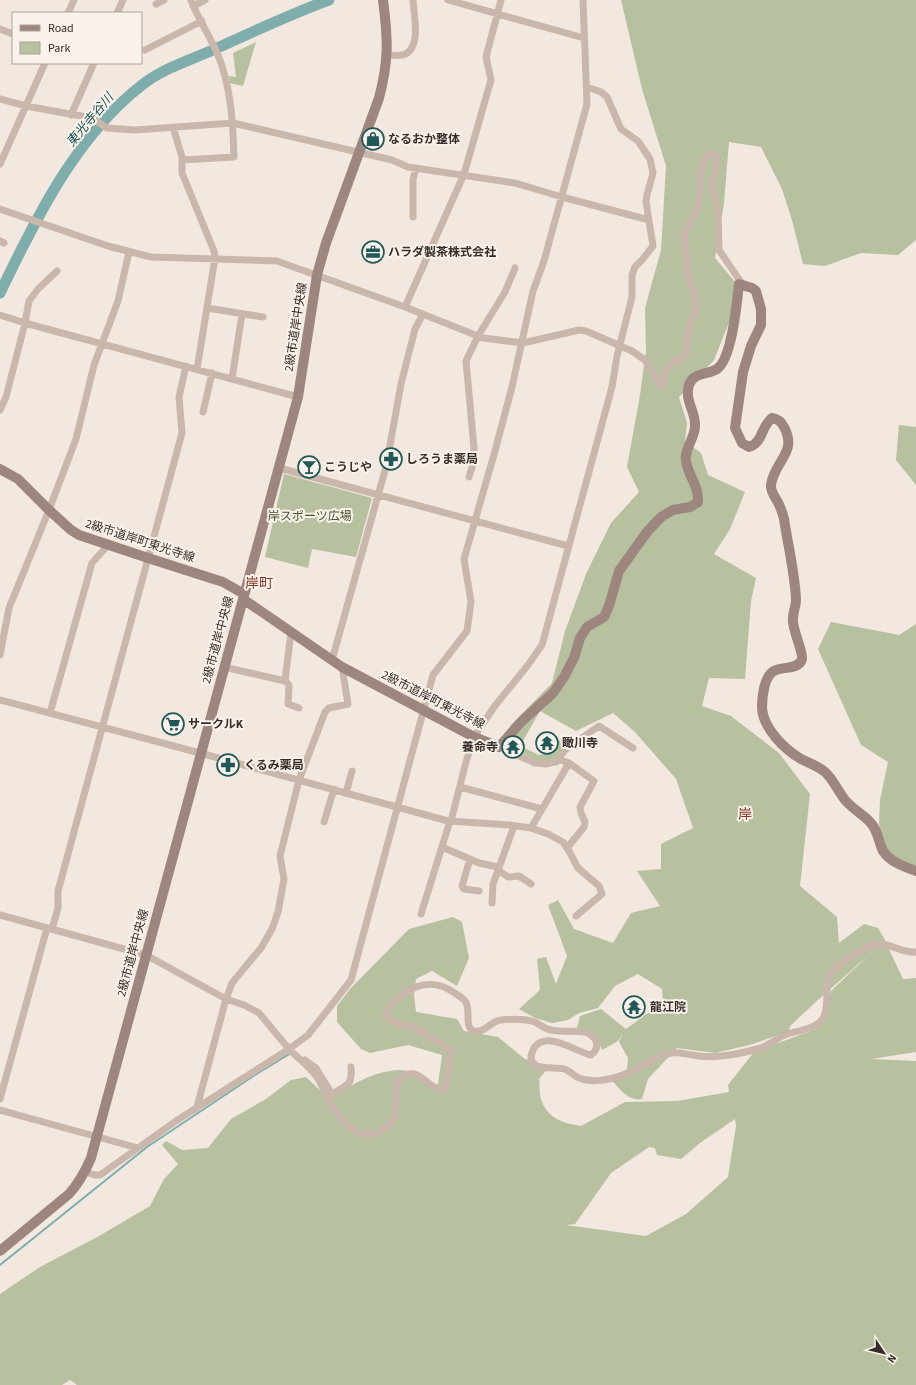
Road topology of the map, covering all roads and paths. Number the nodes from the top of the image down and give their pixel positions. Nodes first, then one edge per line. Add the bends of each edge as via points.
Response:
1 (74, 0) edge
2 (123, 0) edge
3 (164, 0) edge
4 (205, 0) edge
5 (383, 0) edge
6 (413, 0) edge
7 (448, 0) edge
8 (501, 0) edge
9 (583, 0) edge
10 (192, 3) edge
11 (156, 4) dead end
12 (68, 12) edge
13 (117, 12) edge
14 (498, 14) junction
15 (202, 21) junction
16 (0, 29) edge
17 (12, 34) edge
18 (584, 38) junction
19 (145, 50) dead end
20 (387, 55) junction
21 (46, 64) edge
22 (94, 64) edge
23 (587, 88) junction
24 (0, 99) edge
25 (26, 106) junction
26 (71, 115) junction
27 (233, 123) junction
28 (173, 127) junction
29 (358, 152) junction
30 (182, 160) junction
31 (0, 164) edge
32 (416, 168) junction
33 (464, 174) junction
34 (562, 197) junction
35 (0, 209) edge
36 (413, 217) dead end
37 (649, 220) junction
38 (129, 252) junction
39 (215, 258) junction
40 (516, 268) dead end
41 (57, 271) dead end
42 (317, 275) junction
43 (743, 285) junction
44 (405, 307) junction
45 (207, 308) junction
46 (242, 314) junction
47 (423, 314) junction
48 (0, 315) edge
49 (263, 317) dead end
50 (25, 323) junction
51 (478, 336) junction
52 (101, 343) junction
53 (523, 343) junction
54 (620, 346) junction
55 (186, 366) junction
56 (197, 369) junction
57 (212, 373) junction
58 (232, 379) junction
59 (298, 397) junction
60 (0, 410) edge
61 (203, 412) dead end
62 (280, 468) junction
63 (0, 469) edge
64 (469, 477) dead end
65 (378, 494) junction
66 (49, 510) junction
67 (475, 521) junction
68 (108, 545) junction
69 (568, 546) junction
70 (148, 558) junction
71 (244, 596) junction
72 (291, 632) junction
73 (0, 655) edge
74 (332, 660) junction
75 (224, 667) junction
76 (342, 667) junction
77 (285, 681) junction
78 (0, 700) edge
79 (299, 708) dead end
80 (424, 711) junction
81 (50, 713) junction
82 (102, 726) junction
83 (474, 737) junction
84 (499, 747) junction
85 (633, 748) dead end
86 (200, 753) junction
87 (556, 762) junction
88 (569, 763) junction
89 (352, 771) dead end
90 (299, 780) junction
91 (460, 787) junction
92 (334, 790) junction
93 (346, 793) junction
94 (398, 807) junction
95 (542, 809) junction
96 (450, 821) junction
97 (324, 822) dead end
98 (514, 826) junction
99 (531, 828) junction
100 (442, 847) junction
101 (567, 848) junction
102 (470, 860) junction
103 (498, 868) junction
104 (916, 871) edge
105 (531, 884) dead end
106 (479, 891) dead end
107 (492, 902) dead end
108 (421, 914) dead end
109 (0, 915) edge
110 (576, 916) dead end
111 (50, 929) junction
112 (916, 952) edge
113 (146, 955) junction
114 (226, 999) junction
115 (292, 1051) junction
116 (351, 1067) dead end
117 (0, 1099) edge
118 (197, 1107) junction
119 (0, 1110) edge
120 (97, 1136) junction
121 (138, 1148) junction
122 (85, 1172) junction
123 (0, 1251) edge

1 - 12 street
2 - 13 street
3 - 11 street
4 - 10 street
5 - 20 street, 2級市道岸中央線
6 - 20 street via 416,40 413,47 402,55
7 - 14 street
8 - 14 street
9 - 18 street
10 - 15 street
14 - 18 street
14 - 33 street via 486,57 491,80
15 - 19 street
15 - 27 street via 225,72
16 - 17 street
18 - 23 street
20 - 29 street, 2級市道岸中央線 via 379,98
21 - 25 street
22 - 26 street
23 - 34 street via 587,104
23 - 37 street via 601,92 607,97 620,129 638,141 650,159 653,173 646,195
24 - 25 street
25 - 26 street
25 - 31 street
26 - 28 street via 92,118 107,128 135,130
27 - 28 street
27 - 29 street
27 - 30 street via 234,157
28 - 30 street
29 - 32 street
29 - 42 street, 2級市道岸中央線
30 - 39 street via 182,173
32 - 33 street
32 - 36 street via 413,180
33 - 34 street via 515,183
33 - 44 street
34 - 37 street
34 - 53 street via 533,291
35 - 38 street
37 - 54 street via 653,246 635,267 632,275 632,298
38 - 39 street via 151,257
38 - 52 street via 118,301
39 - 42 street via 277,261
39 - 45 street
40 - 51 street via 505,292
41 - 50 street via 29,301
42 - 44 street
42 - 59 street, 2級市道岸中央線
43 - 54 street via 719,250 718,212 712,184 716,156 709,154 703,159 698,208 683,234 686,240 688,276 696,303 684,357 671,363 666,369 662,386 645,360
43 - 84 street via 739,284 736,320 721,365 717,369 695,376 687,392 695,426 686,462 698,493 698,502 661,517 647,532 619,572 604,617 587,627 580,638 574,658 554,693 522,721
43 - 104 street via 756,291 761,309 761,325 743,372 735,428 742,443 749,447 759,440 768,421 772,418 777,419 783,424 789,441 770,487 784,519 796,601 792,620 802,658 796,666 774,670 769,675 764,686 764,716 771,731 790,751 826,773 846,801 870,821 884,851 896,862
44 - 47 street
45 - 46 street
45 - 56 street
46 - 49 street
46 - 58 street
47 - 51 street
47 - 65 street via 415,329 401,384 386,467
48 - 50 street
50 - 52 street
50 - 60 street via 6,397
51 - 53 street
51 - 64 street via 465,366 474,448
52 - 55 street
52 - 66 street via 76,439
53 - 54 street via 579,330
53 - 67 street
54 - 69 street via 612,387
55 - 56 street
55 - 70 street via 179,397 182,433
56 - 57 street
57 - 58 street
57 - 61 street
58 - 59 street
59 - 62 street, 2級市道岸中央線
62 - 65 street
62 - 71 street, 2級市道岸中央線
63 - 66 street, 2級市道岸町東光寺線 via 18,479
65 - 67 street
65 - 74 street
66 - 68 street, 2級市道岸町東光寺線 via 79,535
66 - 73 street via 9,608
67 - 69 street
67 - 80 street via 464,559 471,602 467,631 433,675
68 - 70 street, 2級市道岸町東光寺線
68 - 81 street via 92,563
69 - 83 street via 542,644
70 - 71 street, 2級市道岸町東光寺線 via 223,582
70 - 82 street
71 - 72 street, 2級市道岸町東光寺線
71 - 75 street, 2級市道岸中央線
72 - 74 street, 2級市道岸町東光寺線
72 - 77 street
74 - 76 street, 2級市道岸町東光寺線
75 - 77 street
75 - 86 street, 2級市道岸中央線
76 - 80 street, 2級市道岸町東光寺線
76 - 90 street via 348,704 329,708 325,712
77 - 79 street via 289,685 288,704
78 - 81 street
80 - 83 street, 2級市道岸町東光寺線
80 - 94 street
81 - 82 street
82 - 86 street
82 - 111 street via 58,891 58,908
83 - 84 street, 2級市道岸町東光寺線
83 - 91 street
84 - 87 street via 535,763
85 - 87 street via 599,726 565,750
86 - 90 street
86 - 113 street, 2級市道岸中央線
87 - 88 street via 561,760
88 - 95 street
88 - 101 street via 594,781 580,808 585,822 584,827
89 - 93 street
90 - 92 street
90 - 114 street via 280,856 284,879 278,912 261,948 232,984
91 - 95 street
91 - 96 street
92 - 93 street
92 - 97 street
93 - 94 street
94 - 96 street
94 - 115 street via 351,980 308,1035
95 - 99 street
96 - 98 street
96 - 100 street
98 - 99 street
98 - 103 street
99 - 101 street via 563,842
100 - 102 street
100 - 108 street
101 - 110 street via 578,868 599,886 602,894
102 - 103 street
102 - 106 street via 462,886 464,889
103 - 105 street via 508,877 519,876
103 - 107 street via 493,884
109 - 111 street
111 - 113 street
111 - 117 street
112 - 115 street via 882,944 872,945 836,968 828,980 825,1012 817,1025 787,1034 761,1048 723,1056 704,1057 672,1053 660,1056 632,1071 608,1079 578,1077 564,1069 542,1068 533,1062 534,1049 545,1041 554,1041 591,1054 597,1048 596,1043 594,1038 587,1034 551,1031 533,1021 518,1020 495,1021 480,1032 475,1032 468,1024 468,1006 465,1000 441,986 418,986 391,1004 386,1015 393,1022 411,1027 450,1050 445,1090 440,1090 419,1075 403,1075 397,1080 395,1118 385,1129 368,1135 357,1133 343,1121 316,1076
113 - 114 street
113 - 120 street, 2級市道岸中央線
114 - 115 street via 259,1013
114 - 118 street
115 - 116 street via 316,1068 332,1094 350,1083
115 - 118 street
118 - 121 street
119 - 120 street
120 - 121 street
120 - 122 street, 2級市道岸中央線
121 - 122 street via 100,1175
122 - 123 street, 2級市道岸中央線 via 78,1184 60,1202

